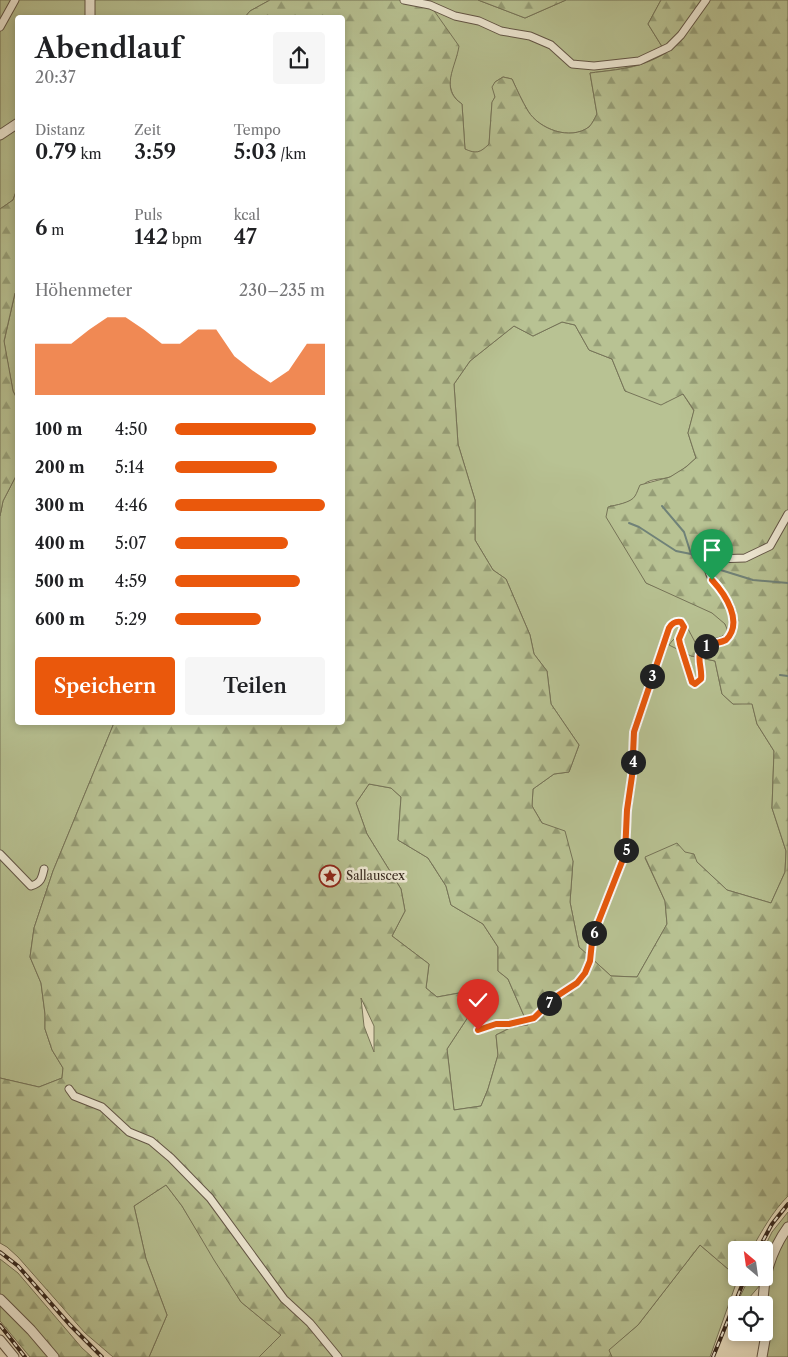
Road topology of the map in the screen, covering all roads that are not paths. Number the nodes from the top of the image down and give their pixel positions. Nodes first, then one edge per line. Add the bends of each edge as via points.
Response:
1 (15, 0) edge
2 (90, 0) edge
3 (404, 0) edge
4 (706, 0) edge
5 (90, 15) edge
6 (0, 27) edge
7 (15, 125) edge
8 (0, 135) edge
9 (788, 514) edge
10 (0, 854) edge
11 (44, 869) dead end
12 (478, 1030) dead end
13 (69, 1089) dead end
14 (788, 1227) edge
15 (764, 1296) edge
16 (0, 1299) edge
17 (0, 1340) edge
18 (765, 1341) edge
19 (14, 1357) edge
20 (54, 1357) edge
21 (338, 1357) edge
22 (762, 1357) edge

1 - 6 street
2 - 5 street
3 - 4 street via 430,5 501,31 530,36 551,45 572,64 594,66 639,61 669,47
7 - 8 street
9 - 12 street via 770,546 744,558 715,559 708,564 712,580 726,598 733,624 726,640 701,651 701,679 695,684 679,639 684,627 677,622 669,628 634,732 625,854 596,928 590,961 582,978 554,998 534,1018
10 - 11 street via 31,886 38,884
13 - 21 street via 74,1096 102,1107 129,1132 150,1141 171,1158 210,1198 284,1299 310,1323
14 - 15 street via 770,1264
16 - 20 street
17 - 19 street
18 - 22 street

